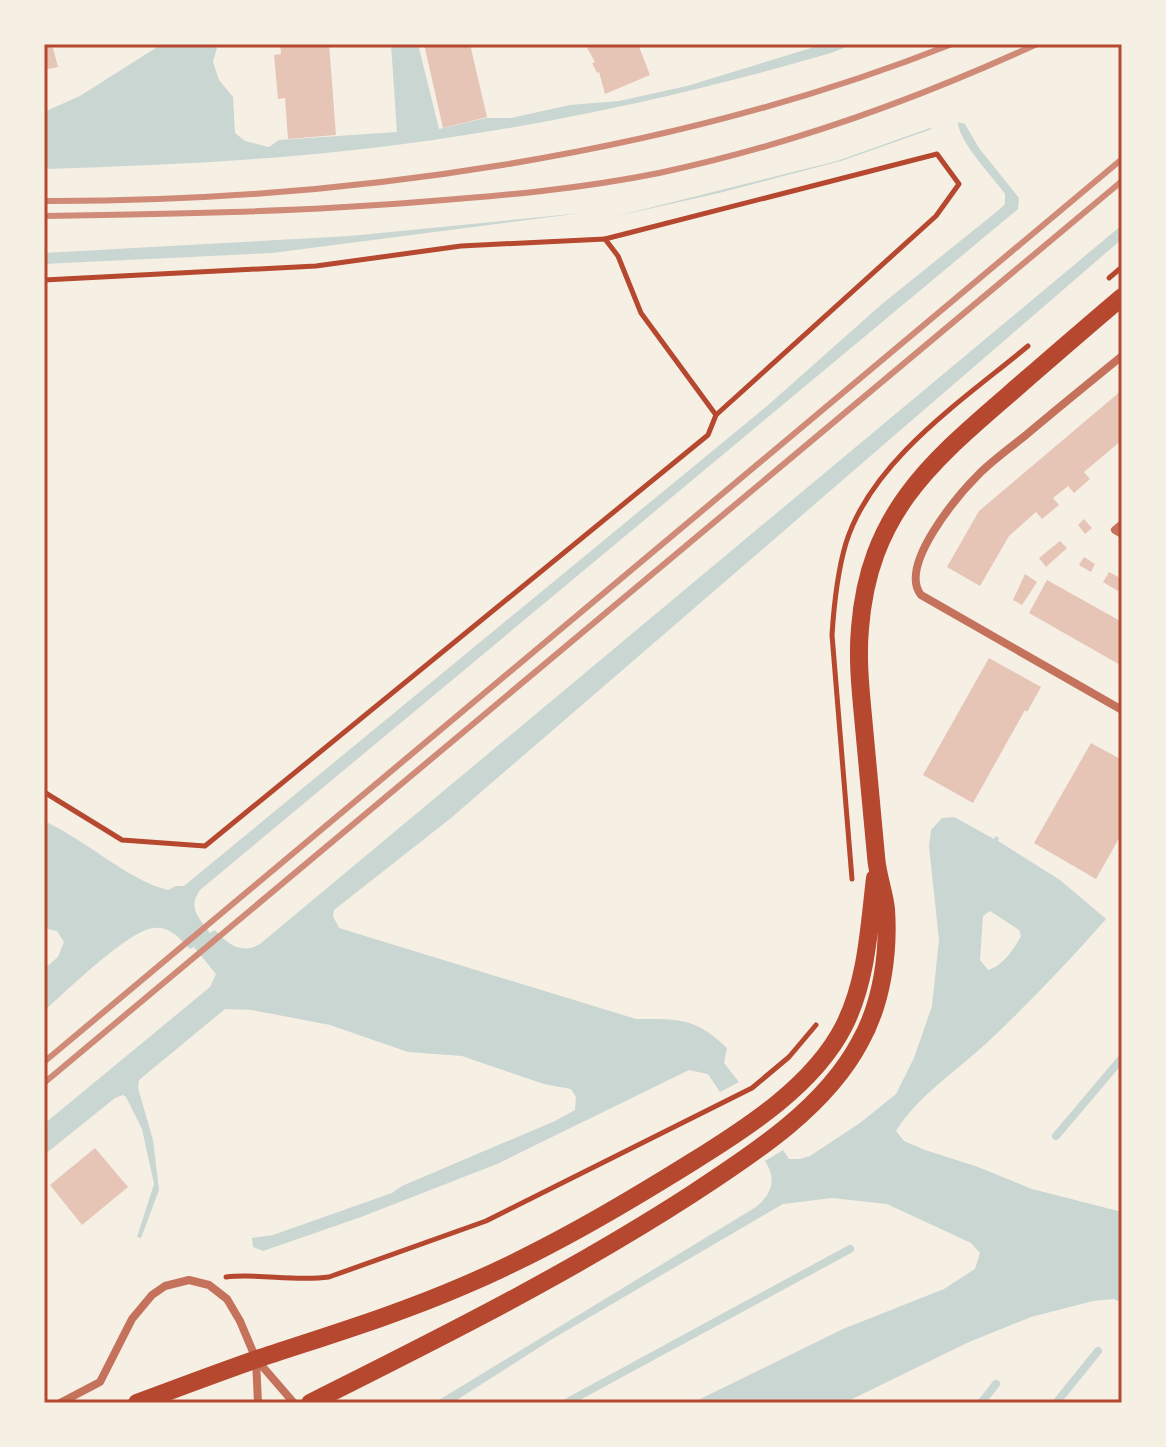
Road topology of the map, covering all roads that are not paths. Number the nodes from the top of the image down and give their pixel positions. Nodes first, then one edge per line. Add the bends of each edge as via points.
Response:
1 (1122, 297) edge
2 (1122, 356) edge
3 (1122, 524) edge
4 (1122, 534) edge
5 (1122, 710) edge
6 (877, 866) junction
7 (256, 1359) junction
8 (60, 1403) edge
9 (137, 1403) edge
10 (258, 1403) edge
11 (294, 1403) edge
12 (310, 1403) edge

1 - 6 main road via 952,443 921,475 887,528 869,577 860,629
2 - 5 street via 981,471 938,524 915,575 921,595
3 - 4 street via 1115,530
6 - 7 main road via 859,990 843,1027 773,1108 622,1205 462,1286
6 - 12 main road via 886,906 880,990 862,1039 819,1097 740,1162 637,1229 483,1316
7 - 8 street via 227,1299 209,1285 189,1280 152,1295 132,1319 100,1382
7 - 9 main road
7 - 10 street
7 - 11 street

